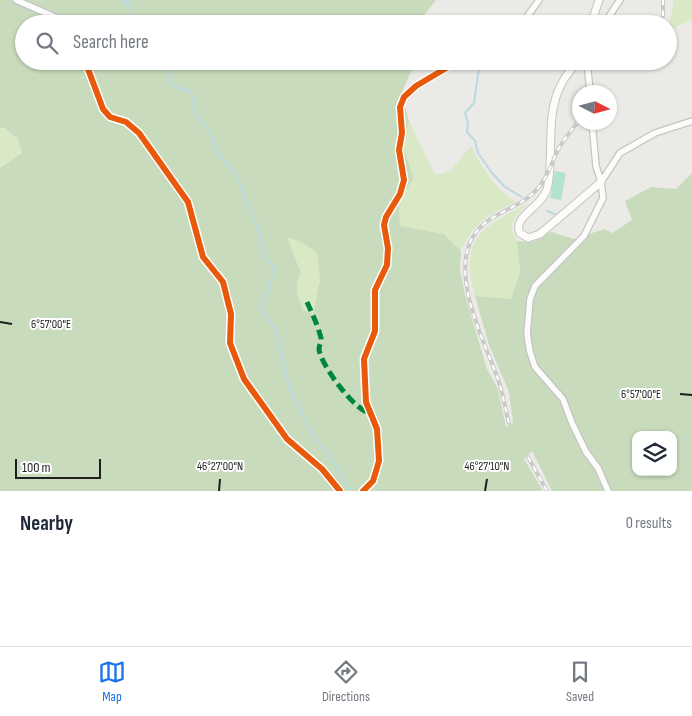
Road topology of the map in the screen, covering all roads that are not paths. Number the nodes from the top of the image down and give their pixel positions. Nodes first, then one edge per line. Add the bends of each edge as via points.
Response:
1 (16, 0) edge
2 (539, 0) edge
3 (599, 0) edge
4 (620, 0) edge
5 (50, 15) edge
6 (528, 15) edge
7 (594, 15) edge
8 (610, 15) edge
9 (88, 70) edge
10 (443, 70) edge
11 (571, 70) edge
12 (588, 70) edge
13 (589, 85) edge
14 (692, 121) edge
15 (593, 130) edge
16 (601, 182) junction
17 (364, 490) edge
18 (340, 491) edge
19 (608, 491) edge

1 - 5 street
2 - 6 street
3 - 7 street
4 - 8 street
9 - 18 street via 103,109 110,117 126,122 139,133 188,202 203,257 223,282 231,314 230,343 244,379 287,439 322,469
10 - 17 street via 416,86 404,97 400,107 404,180 384,225 387,265 376,290 375,331 364,359 366,402 377,429 379,452 376,474
11 - 16 street via 562,82 554,110 547,190 539,204 519,221 520,233 526,238 538,236
12 - 13 street
14 - 16 street via 655,133 620,153
15 - 16 street
16 - 19 street via 602,198 584,236 535,286 530,298 527,334 531,359 563,399 586,452 598,468

